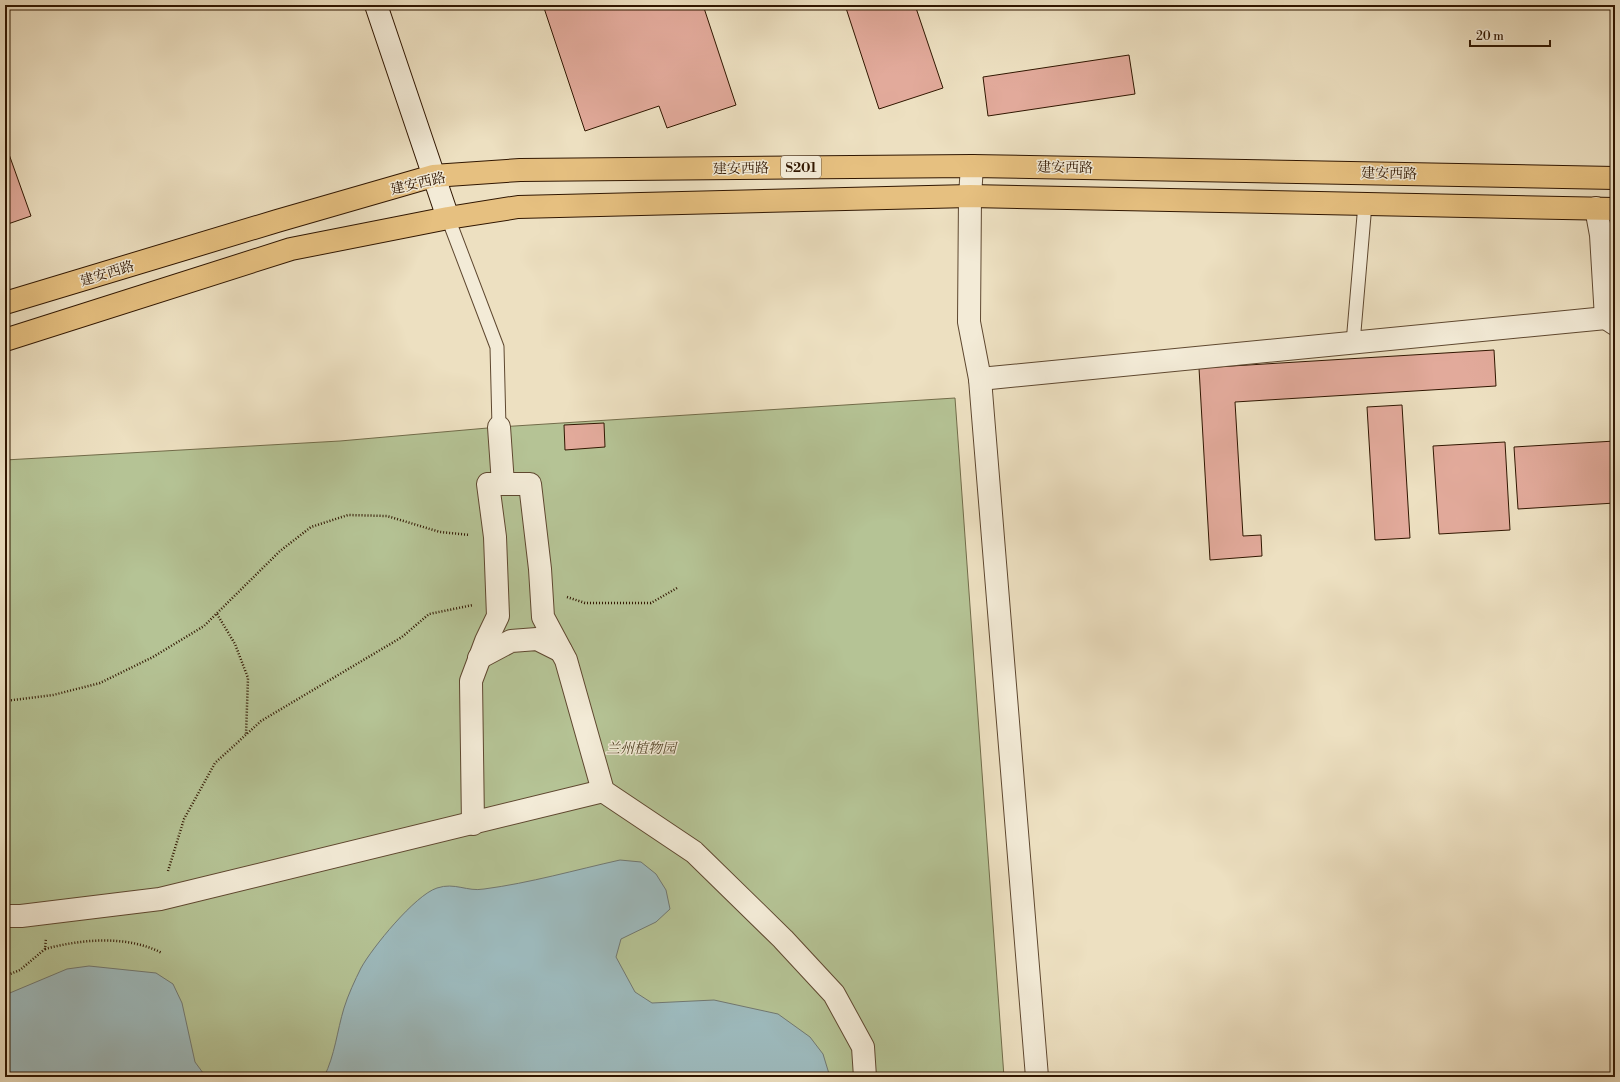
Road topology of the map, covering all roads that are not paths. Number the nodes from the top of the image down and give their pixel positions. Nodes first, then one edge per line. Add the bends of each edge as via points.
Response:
1 (376, 5) edge
2 (972, 166) junction
3 (433, 176) junction
4 (1615, 178) edge
5 (970, 196) junction
6 (1365, 204) junction
7 (1606, 209) edge
8 (448, 218) junction
9 (5, 303) edge
10 (1610, 321) edge
11 (5, 340) edge
12 (1353, 343) junction
13 (980, 379) junction
14 (499, 427) joint
15 (503, 484) junction
16 (561, 651) junction
17 (479, 658) junction
18 (603, 791) junction
19 (474, 824) junction
20 (5, 916) edge
21 (865, 1077) edge
22 (1037, 1077) edge

1 - 3 street
2 - 3 main road, 建安西路 / S201 via 520,170
2 - 4 main road, 建安西路 / S201
2 - 5 street
3 - 8 street
3 - 9 main road, 建安西路 / S201
5 - 6 main road
5 - 8 main road via 518,207
5 - 13 street via 969,322
6 - 7 main road
6 - 12 lane
7 - 10 street via 1601,235
8 - 11 main road via 291,249
8 - 14 lane via 497,347
10 - 12 street
12 - 13 street
13 - 22 street
14 - 15 street
15 - 16 street via 530,484 543,617
15 - 17 street via 488,484 495,537 498,616
16 - 17 street via 537,639 511,641
16 - 18 street via 566,660
17 - 19 street via 471,681
18 - 19 street
18 - 21 street via 694,852 788,944 834,994 863,1047
19 - 20 street via 160,899

